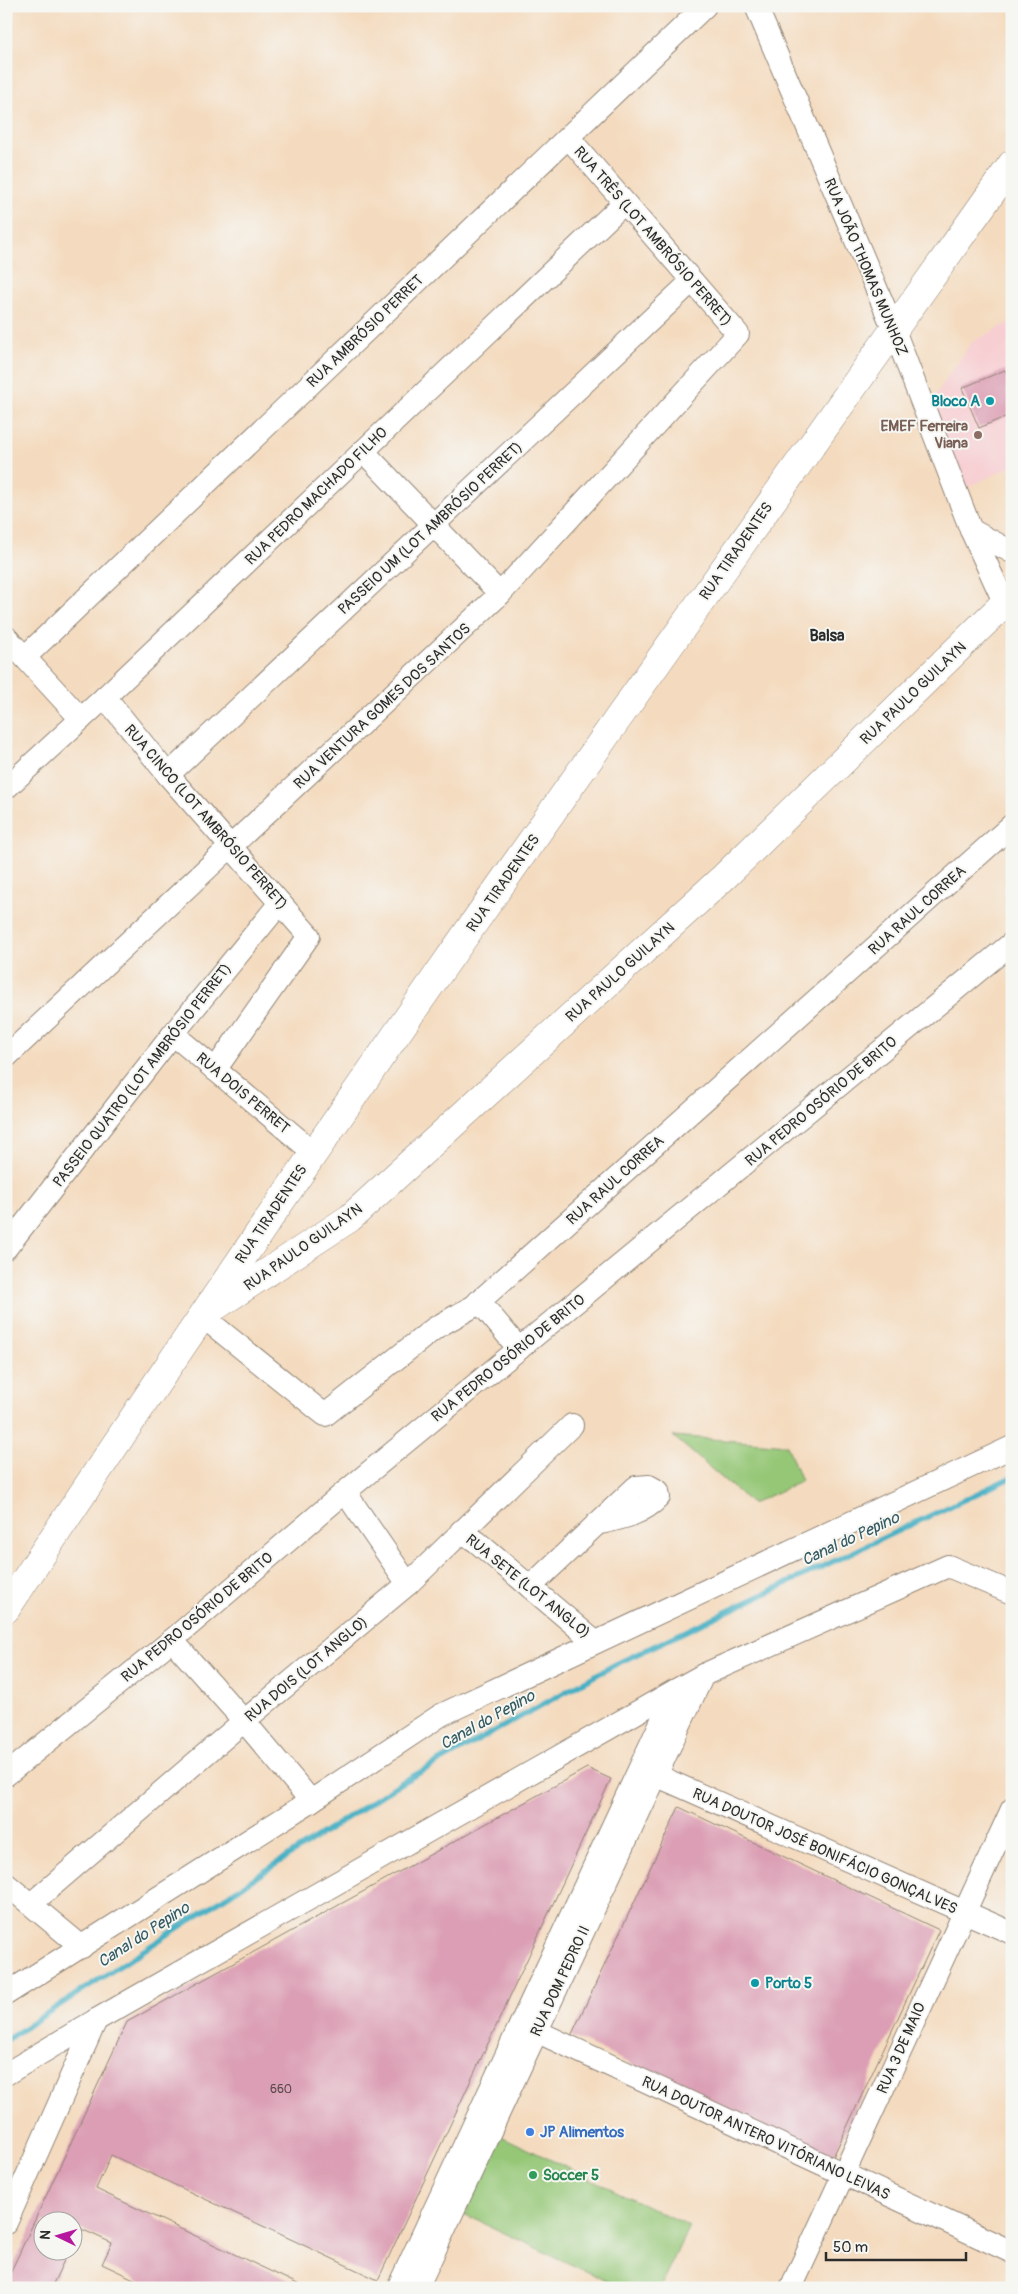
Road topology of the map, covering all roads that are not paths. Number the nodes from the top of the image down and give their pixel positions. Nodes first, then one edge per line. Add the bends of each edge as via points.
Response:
1 (705, 6) edge
2 (756, 6) edge
3 (568, 137) junction
4 (1012, 164) edge
5 (624, 204) junction
6 (692, 281) junction
7 (894, 330) junction
8 (738, 334) joint
9 (363, 451) junction
10 (435, 524) junction
11 (972, 530) junction
12 (1012, 552) edge
13 (500, 594) junction
14 (1008, 600) edge
15 (6, 637) edge
16 (24, 657) junction
17 (104, 698) junction
18 (81, 719) junction
19 (168, 775) junction
20 (6, 788) edge
21 (1012, 825) edge
22 (232, 847) junction
23 (280, 903) junction
24 (1012, 943) edge
25 (173, 1034) junction
26 (6, 1057) edge
27 (215, 1070) junction
28 (313, 1152) junction
29 (6, 1248) edge
30 (480, 1301) junction
31 (202, 1316) junction
32 (520, 1350) junction
33 (572, 1425) dead end
34 (1012, 1447) edge
35 (345, 1492) junction
36 (596, 1524) dead end
37 (461, 1531) junction
38 (408, 1584) junction
39 (530, 1587) junction
40 (1012, 1593) edge
41 (6, 1609) edge
42 (172, 1640) junction
43 (595, 1642) junction
44 (703, 1675) junction
45 (676, 1690) junction
46 (244, 1721) junction
47 (648, 1772) junction
48 (6, 1776) edge
49 (311, 1801) junction
50 (1012, 1809) edge
51 (6, 1884) edge
52 (31, 1904) junction
53 (963, 1912) junction
54 (1012, 1933) edge
55 (82, 1947) junction
56 (6, 1994) edge
57 (96, 2020) junction
58 (528, 2027) junction
59 (6, 2074) edge
60 (844, 2174) junction
61 (454, 2187) junction
62 (6, 2223) edge
63 (1012, 2252) edge
64 (398, 2288) edge
65 (416, 2288) edge
66 (791, 2288) edge

1 - 3 street, RUA AMBRÓSIO PERRET
2 - 7 street, RUA JOÃO THOMAS MUNHOZ
3 - 5 street, RUA TRÊS (LOT AMBRÓSIO PERRET)
3 - 16 street, RUA AMBRÓSIO PERRET
4 - 7 street, RUA TIRADENTES
5 - 6 street, RUA TRÊS (LOT AMBRÓSIO PERRET)
5 - 9 street, RUA PEDRO MACHADO FILHO
6 - 8 street, RUA TRÊS (LOT AMBRÓSIO PERRET)
6 - 10 street, PASSEIO UM (LOT AMBRÓSIO PERRET)
7 - 11 street, RUA JOÃO THOMAS MUNHOZ
7 - 28 street, RUA TIRADENTES
8 - 13 street, RUA VENTURA GOMES DOS SANTOS
9 - 10 street
9 - 17 street, RUA PEDRO MACHADO FILHO
10 - 13 street
10 - 19 street, PASSEIO UM (LOT AMBRÓSIO PERRET)
11 - 12 street
11 - 14 street, RUA JOÃO THOMAS MUNHOZ
13 - 22 street, RUA VENTURA GOMES DOS SANTOS
14 - 31 street, RUA PAULO GUILAYN via 726,876 350,1218
15 - 16 street
16 - 18 street
17 - 18 street, RUA PEDRO MACHADO FILHO
17 - 19 street, RUA CINCO (LOT AMBRÓSIO PERRET)
18 - 20 street, RUA PEDRO MACHADO FILHO
19 - 22 street, RUA CINCO (LOT AMBRÓSIO PERRET)
21 - 30 street, RUA RAUL CORREA
22 - 23 street, RUA CINCO (LOT AMBRÓSIO PERRET)
22 - 26 street, RUA VENTURA GOMES DOS SANTOS
23 - 25 street, PASSEIO QUATRO (LOT AMBRÓSIO PERRET)
23 - 27 street, RUA CINCO (LOT AMBRÓSIO PERRET) via 309,936
24 - 32 street, RUA PEDRO OSÓRIO DE BRITO
25 - 27 street, RUA DOIS PERRET
25 - 29 street, PASSEIO QUATRO (LOT AMBRÓSIO PERRET)
27 - 28 street, RUA DOIS PERRET
28 - 31 street, RUA TIRADENTES
30 - 31 street, RUA RAUL CORREA via 435,1328 324,1415
30 - 32 street
31 - 41 street, RUA TIRADENTES
32 - 35 street, RUA PEDRO OSÓRIO DE BRITO
33 - 37 street, RUA DOIS (LOT ANGLO)
34 - 43 street
35 - 38 street
35 - 42 street, RUA PEDRO OSÓRIO DE BRITO
36 - 39 street
37 - 38 street, RUA DOIS (LOT ANGLO)
37 - 39 street, RUA SETE (LOT ANGLO)
38 - 46 street, RUA DOIS (LOT ANGLO)
39 - 43 street, RUA SETE (LOT ANGLO)
40 - 44 street via 948,1566
42 - 46 street
42 - 48 street, RUA PEDRO OSÓRIO DE BRITO
43 - 49 street via 441,1715
44 - 45 street
44 - 47 street, RUA DOM PEDRO II
45 - 47 street, RUA DOM PEDRO II
45 - 57 street
46 - 49 street
46 - 52 street, RUA DOIS (LOT ANGLO)
47 - 53 street, RUA DOUTOR JOSÉ BONIFÁCIO GONÇALVES
47 - 58 street, RUA DOM PEDRO II
49 - 55 street
50 - 53 street, RUA 3 DE MAIO
51 - 52 street
52 - 55 street
53 - 54 street, RUA DOUTOR JOSÉ BONIFÁCIO GONÇALVES
53 - 60 street, RUA 3 DE MAIO
55 - 56 street
57 - 59 street
57 - 62 street
58 - 60 street, RUA DOUTOR ANTERO VITÓRIANO LEIVAS
58 - 61 street, RUA DOM PEDRO II
60 - 63 street, RUA DOUTOR ANTERO VITÓRIANO LEIVAS
60 - 66 street, RUA 3 DE MAIO
61 - 64 street, RUA DOM PEDRO II
61 - 65 street, RUA DOM PEDRO II

